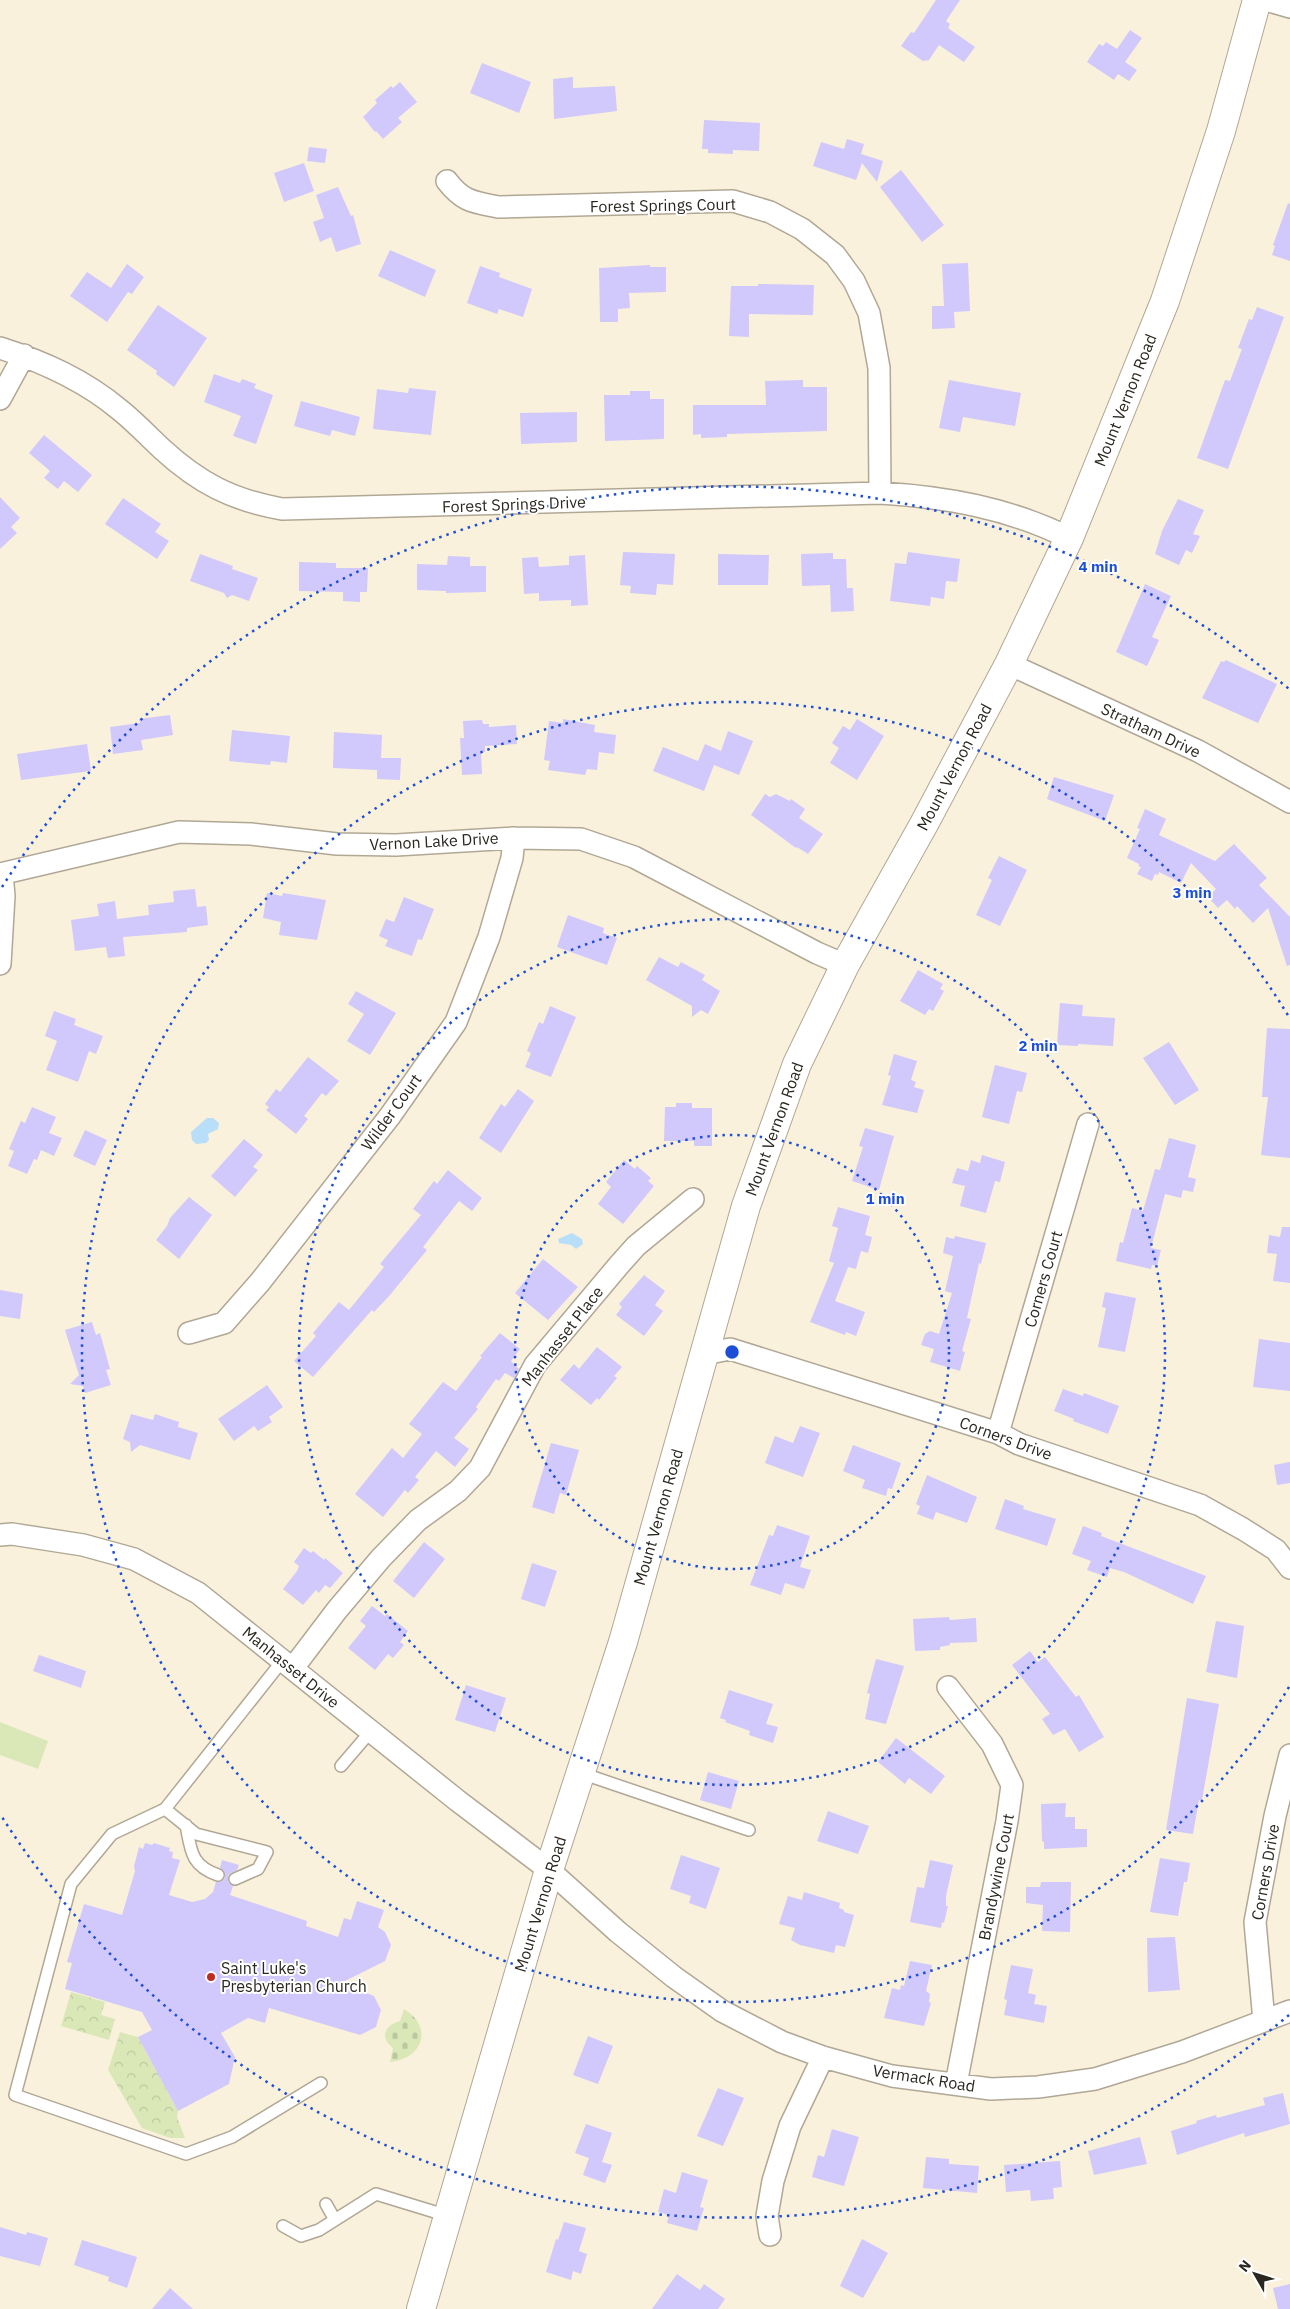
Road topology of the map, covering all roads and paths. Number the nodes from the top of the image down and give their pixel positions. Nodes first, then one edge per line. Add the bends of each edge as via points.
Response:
1 (1257, 0) edge
2 (1266, 0) edge
3 (1290, 7) edge
4 (447, 181) dead end
5 (0, 348) edge
6 (24, 355) junction
7 (0, 399) edge
8 (880, 493) junction
9 (1069, 538) junction
10 (1009, 664) junction
11 (1290, 802) edge
12 (514, 838) junction
13 (1, 874) edge
14 (0, 964) edge
15 (845, 965) junction
16 (1088, 1124) dead end
17 (692, 1198) dead end
18 (189, 1333) dead end
19 (704, 1354) junction
20 (998, 1433) junction
21 (0, 1535) edge
22 (1290, 1568) edge
23 (288, 1664) junction
24 (948, 1687) dead end
25 (372, 1730) junction
26 (1290, 1755) edge
27 (341, 1766) dead end
28 (581, 1773) junction
29 (165, 1809) junction
30 (186, 1825) junction
31 (749, 1830) dead end
32 (549, 1870) junction
33 (218, 1875) dead end
34 (235, 1879) dead end
35 (1290, 2011) edge
36 (1264, 2020) junction
37 (823, 2056) junction
38 (321, 2083) dead end
39 (956, 2084) junction
40 (326, 2204) dead end
41 (450, 2217) junction
42 (335, 2220) junction
43 (283, 2226) dead end
44 (770, 2235) dead end
45 (421, 2309) edge

1 - 9 main road, Mount Vernon Road via 1221,131 1165,301
2 - 3 street
4 - 8 street, Forest Springs Court via 457,194 472,202 498,207 733,201 770,212 802,228 835,255 854,281 869,313 879,368
5 - 6 street, Forest Springs Drive
6 - 7 street
6 - 8 street, Forest Springs Drive via 88,386 121,410 198,478 225,494 282,509
8 - 9 street, Forest Springs Drive via 969,503 1027,520
9 - 10 main road, Mount Vernon Road
10 - 11 street, Stratham Drive via 1198,751
10 - 15 main road, Mount Vernon Road
12 - 13 street, Vernon Lake Drive via 396,845 337,844 251,834 180,832
12 - 15 street, Vernon Lake Drive via 581,839 634,857
12 - 18 street, Wilder Court via 512,858 489,937 456,1022 390,1116 260,1282 224,1323
13 - 14 street via 4,896
15 - 19 main road, Mount Vernon Road via 797,1064 746,1206
16 - 20 street, Corners Court
17 - 23 street, Manhasset Place via 636,1246 535,1366 480,1468 458,1491 418,1520
19 - 20 street, Corners Drive via 730,1349
19 - 28 main road, Mount Vernon Road via 623,1642
20 - 22 street, Corners Drive via 1019,1444 1200,1505 1276,1550
21 - 23 street, Manhasset Drive via 83,1545 134,1558 198,1593
23 - 25 street, Manhasset Drive
23 - 29 lane
24 - 39 street, Brandywine Court via 992,1744 1012,1785
25 - 27 lane
25 - 32 street, Manhasset Drive
26 - 36 street, Corners Drive via 1255,1922
28 - 31 lane
28 - 32 main road, Mount Vernon Road
29 - 30 lane
29 - 38 lane via 112,1834 71,1884 15,2095 186,2154 232,2136
30 - 33 lane via 192,1856 204,1870
30 - 34 lane via 196,1834 267,1852 258,1869
32 - 37 street, Vermack Road via 618,1932 722,2011 782,2042
32 - 41 main road, Mount Vernon Road
35 - 36 street, Vermack Road
36 - 39 street, Vermack Road via 1182,2052 1095,2079 1038,2087 991,2089
37 - 39 street, Vermack Road via 892,2076
37 - 44 street via 790,2126 773,2181 767,2216
40 - 42 lane
41 - 42 lane via 376,2194
41 - 45 main road, Mount Vernon Road
42 - 43 lane via 301,2236

